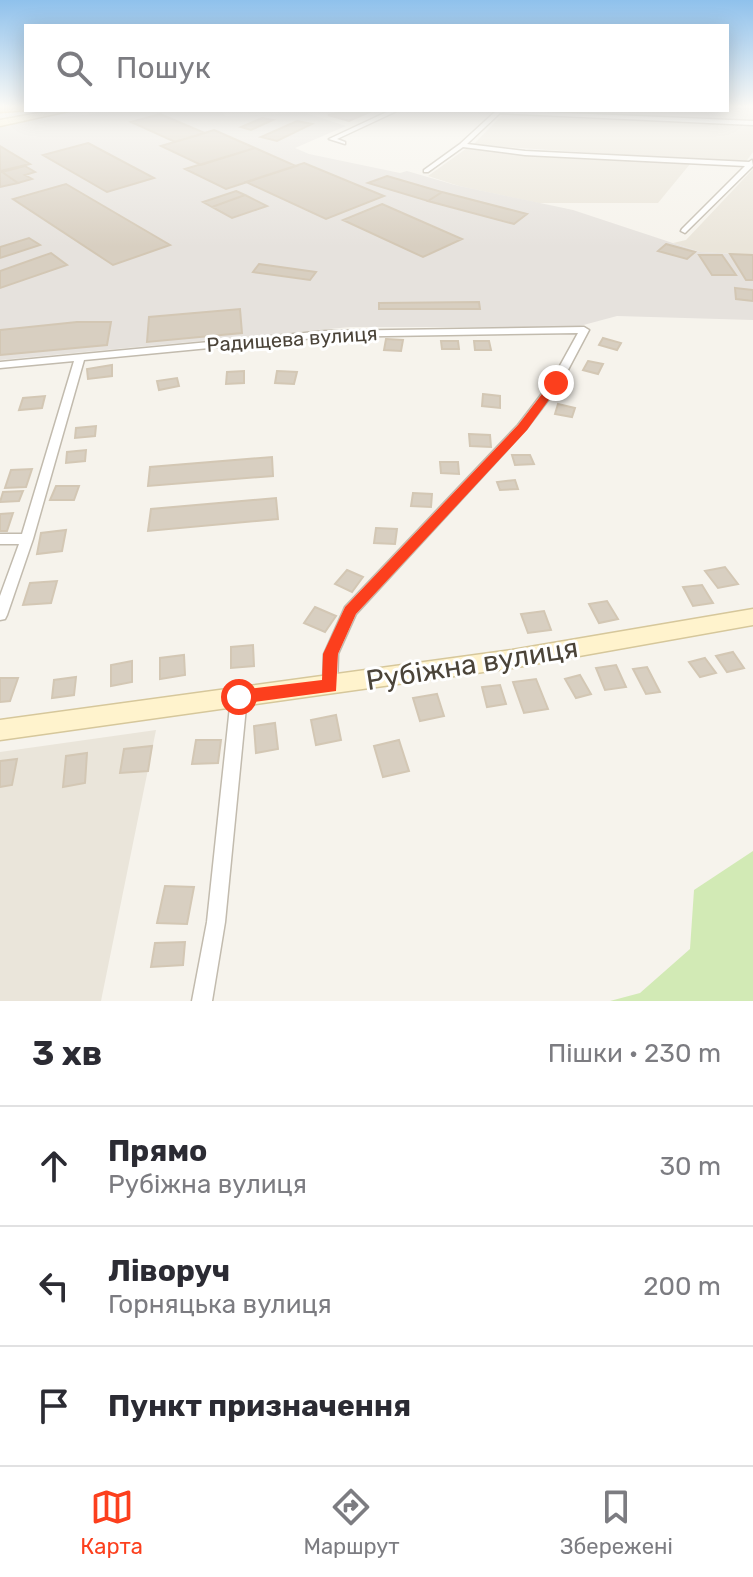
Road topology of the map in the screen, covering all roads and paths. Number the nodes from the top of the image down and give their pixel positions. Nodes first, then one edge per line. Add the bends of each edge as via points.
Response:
1 (450, 154) edge
2 (551, 154) edge
3 (752, 163) edge
4 (426, 171) dead end
5 (685, 231) dead end
6 (80, 357) junction
7 (0, 365) edge
8 (0, 539) edge
9 (27, 539) junction
10 (0, 615) edge
11 (753, 617) edge
12 (330, 686) junction
13 (239, 697) junction
14 (0, 730) edge
15 (202, 1001) edge

1 - 4 street
2 - 3 street
3 - 5 street
6 - 7 street, Радищева вулиця
6 - 9 street
6 - 12 street, Радищева вулиця via 325,334 584,330 556,383 522,427 350,611 331,654
8 - 9 street
9 - 10 street
11 - 12 street, Рубіжна вулиця
12 - 13 street, Рубіжна вулиця
13 - 14 street, Рубіжна вулиця
13 - 15 street via 216,922

